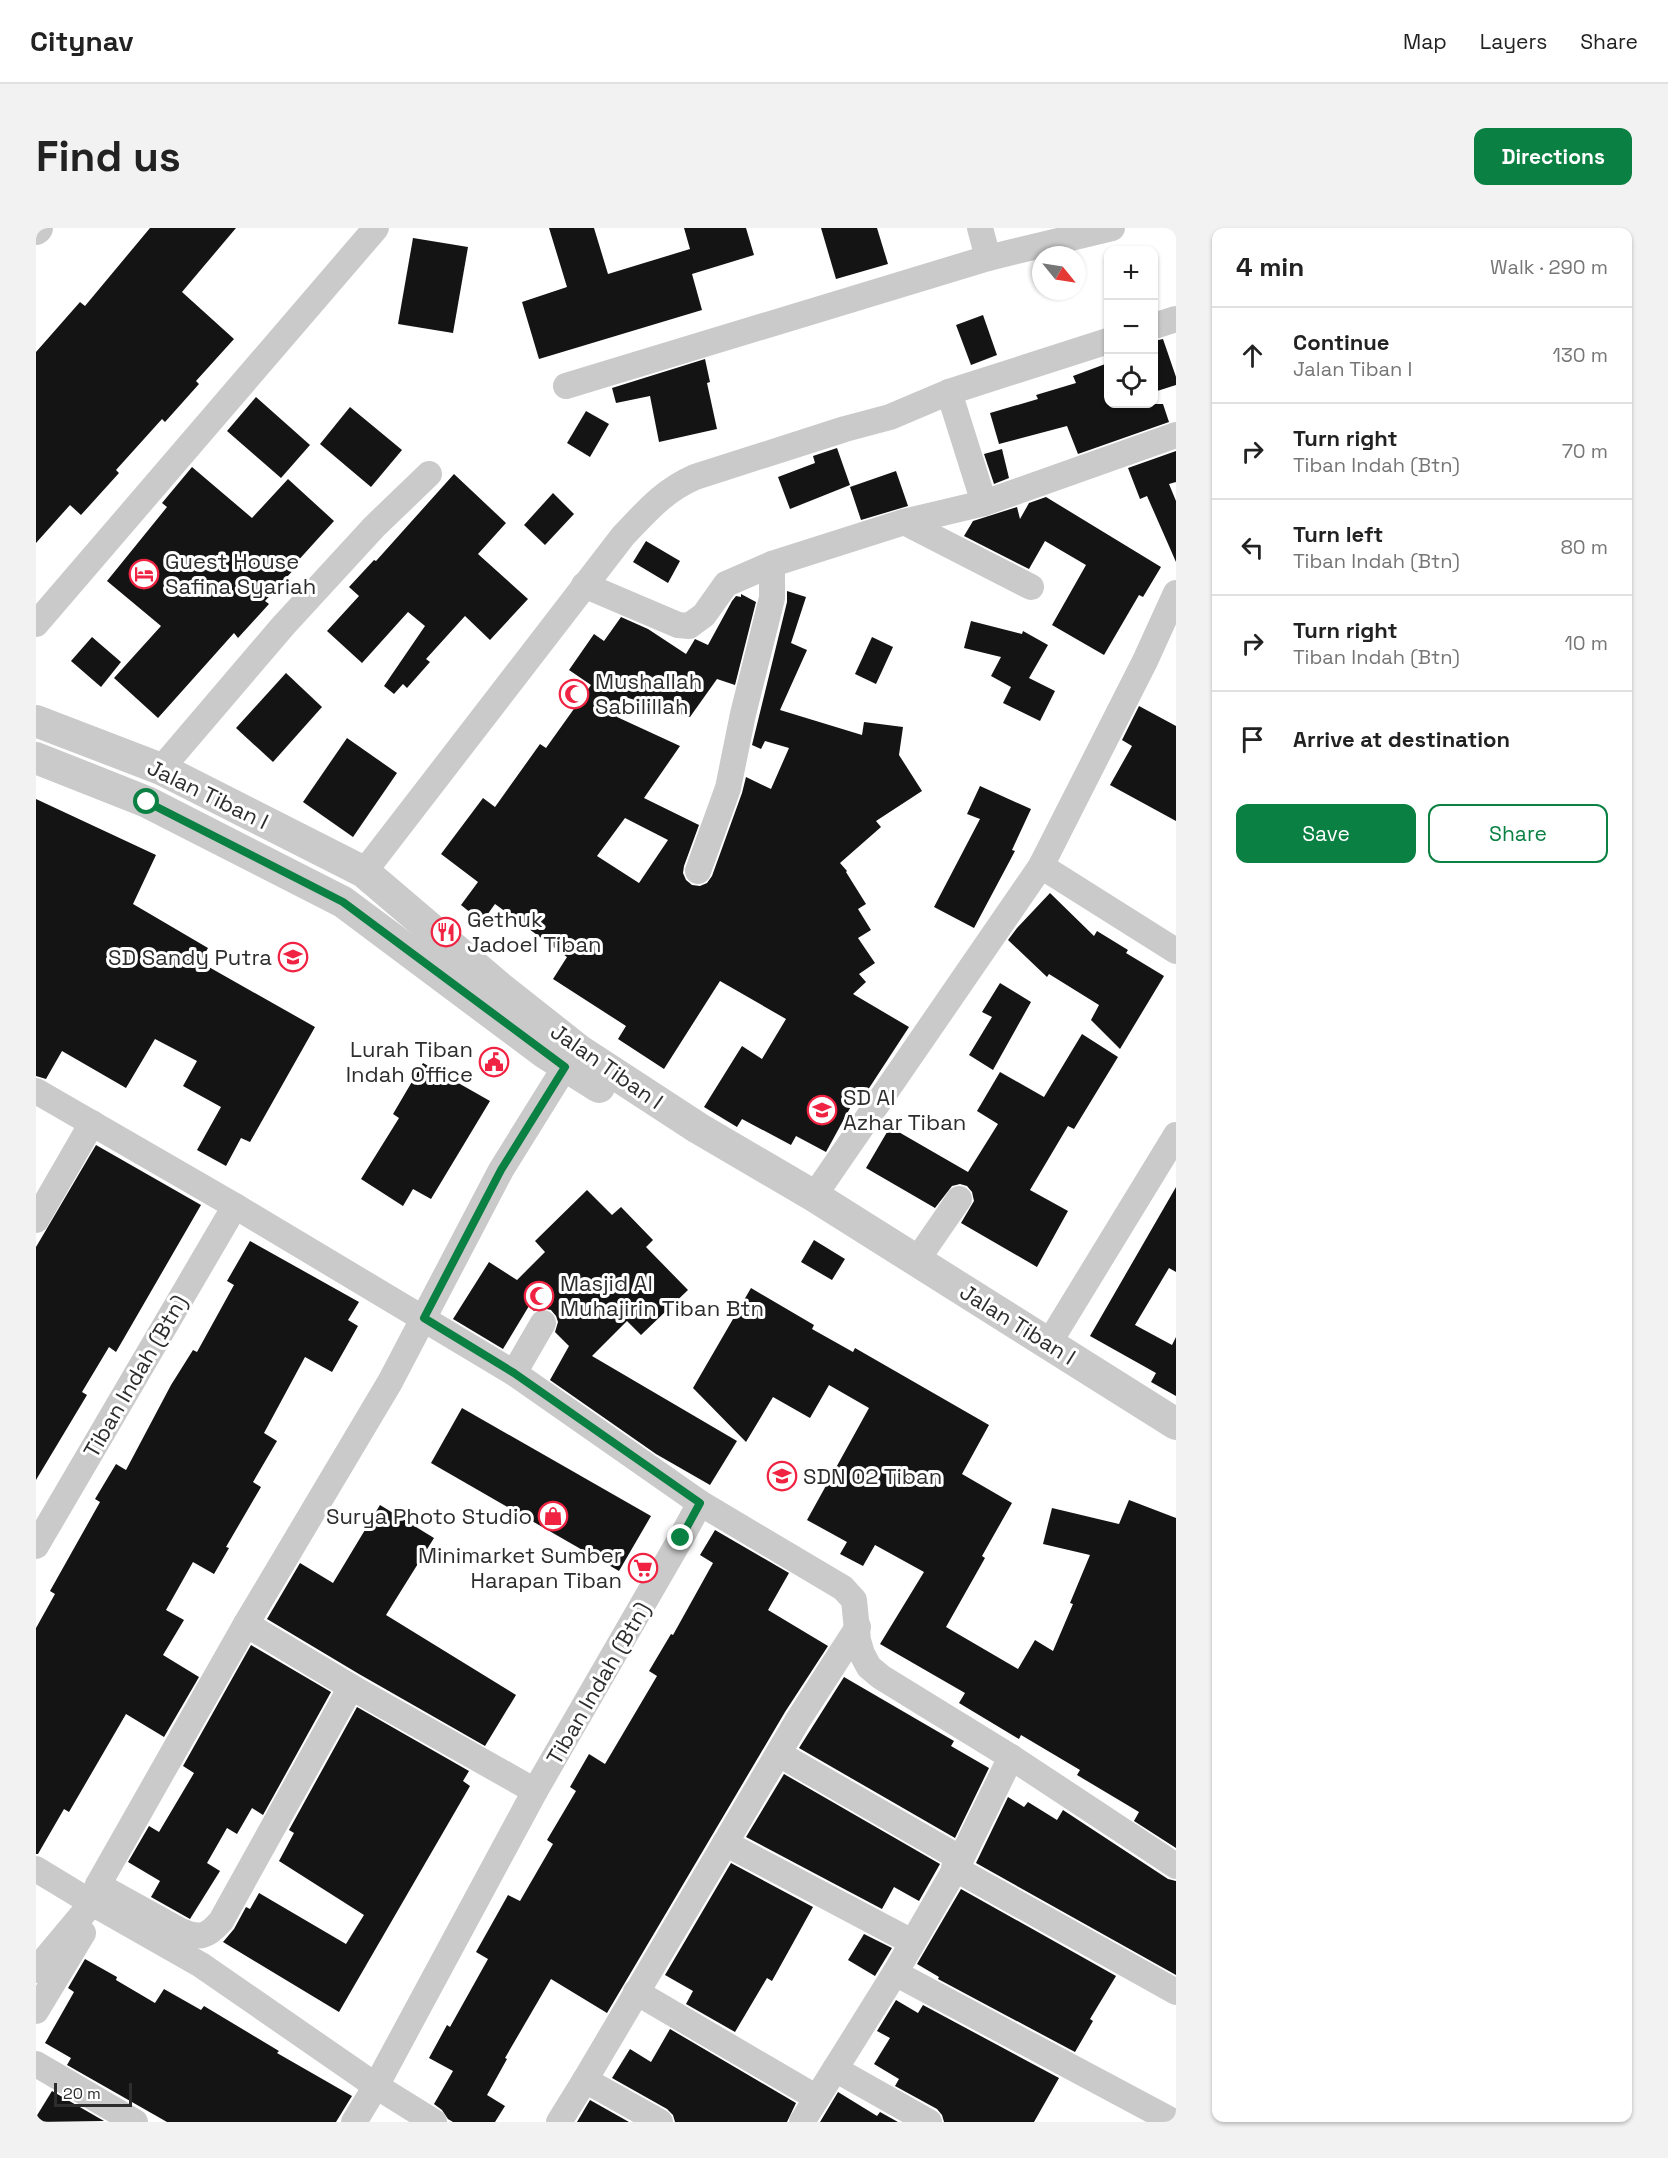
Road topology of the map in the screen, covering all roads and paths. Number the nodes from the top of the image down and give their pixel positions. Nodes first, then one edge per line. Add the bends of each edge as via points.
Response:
1 (376, 228) edge
2 (980, 228) edge
3 (1112, 228) edge
4 (988, 258) junction
5 (1176, 319) edge
6 (1158, 325) edge
7 (1104, 342) edge
8 (566, 386) dead end
9 (949, 392) junction
10 (1176, 435) edge
11 (429, 474) dead end
12 (984, 503) junction
13 (904, 522) junction
14 (772, 564) junction
15 (584, 585) junction
16 (1031, 587) dead end
17 (1176, 593) edge
18 (36, 624) edge
19 (36, 721) edge
20 (36, 758) edge
21 (161, 769) junction
22 (1041, 866) junction
23 (698, 871) dead end
24 (364, 872) junction
25 (343, 902) junction
26 (1176, 951) edge
27 (565, 1067) junction
28 (36, 1091) edge
29 (92, 1123) junction
30 (1176, 1135) edge
31 (814, 1196) junction
32 (959, 1199) dead end
33 (235, 1206) junction
34 (36, 1220) edge
35 (917, 1260) junction
36 (424, 1318) junction
37 (543, 1323) dead end
38 (1049, 1343) junction
39 (514, 1373) junction
40 (1176, 1424) edge
41 (1176, 1447) edge
42 (700, 1503) junction
43 (36, 1546) edge
44 (246, 1624) junction
45 (858, 1627) junction
46 (351, 1687) junction
47 (779, 1754) junction
48 (1011, 1756) junction
49 (535, 1791) junction
50 (725, 1843) junction
51 (958, 1863) junction
52 (1176, 1866) edge
53 (36, 1869) edge
54 (96, 1899) junction
55 (912, 1942) junction
56 (36, 1970) edge
57 (895, 1973) junction
58 (636, 1992) junction
59 (1176, 1992) edge
60 (36, 2012) edge
61 (36, 2064) edge
62 (835, 2069) junction
63 (585, 2080) junction
64 (376, 2086) junction
65 (817, 2098) junction
66 (135, 2122) edge
67 (354, 2122) edge
68 (434, 2122) edge
69 (559, 2122) edge
70 (660, 2122) edge
71 (802, 2122) edge
72 (929, 2122) edge
73 (1174, 2122) edge

1 - 18 street
2 - 4 street
3 - 4 street
4 - 8 street
5 - 6 street
7 - 9 street
9 - 12 street
9 - 15 street via 890,417 676,485 623,536
10 - 12 street
11 - 21 street via 283,626
12 - 13 street
13 - 14 street
13 - 16 street
14 - 15 street via 726,584 704,615 689,626 678,625
14 - 23 street via 772,598 728,788
15 - 24 street
17 - 22 street
19 - 21 street, Jalan Tiban I
20 - 25 street, Jalan Tiban I via 147,802
21 - 24 street, Jalan Tiban I
22 - 26 street
22 - 31 street
24 - 25 street
24 - 31 street, Jalan Tiban I via 580,1051 698,1128
25 - 27 street, Jalan Tiban I
27 - 36 street via 501,1170
27 - 41 street, Jalan Tiban I via 805,1210
28 - 29 street
29 - 33 street
29 - 34 street
30 - 38 street
31 - 35 street, Jalan Tiban I
32 - 35 street
33 - 36 street
33 - 43 street, Tiban Indah (Btn)
35 - 38 street, Jalan Tiban I
36 - 39 street
36 - 44 street
37 - 39 street
38 - 40 street, Jalan Tiban I
39 - 42 street
42 - 45 street via 843,1588 854,1600
42 - 49 street, Tiban Indah (Btn)
44 - 46 street
44 - 54 street
45 - 47 street
45 - 48 street via 860,1647 869,1668
46 - 49 street
46 - 54 street via 211,1933 195,1937
47 - 50 street
47 - 51 street
48 - 51 street
48 - 52 street
49 - 64 street, Tiban Indah (Btn)
50 - 55 street
50 - 58 street
51 - 55 street
51 - 59 street
53 - 54 street
54 - 56 street
54 - 60 street
54 - 64 street via 201,1965
55 - 57 street
57 - 62 street
57 - 73 street
58 - 63 street
58 - 65 street
61 - 66 street
62 - 65 street
62 - 72 street
63 - 69 street
63 - 70 street
64 - 67 street, Tiban Indah (Btn)
64 - 68 street
65 - 71 street

